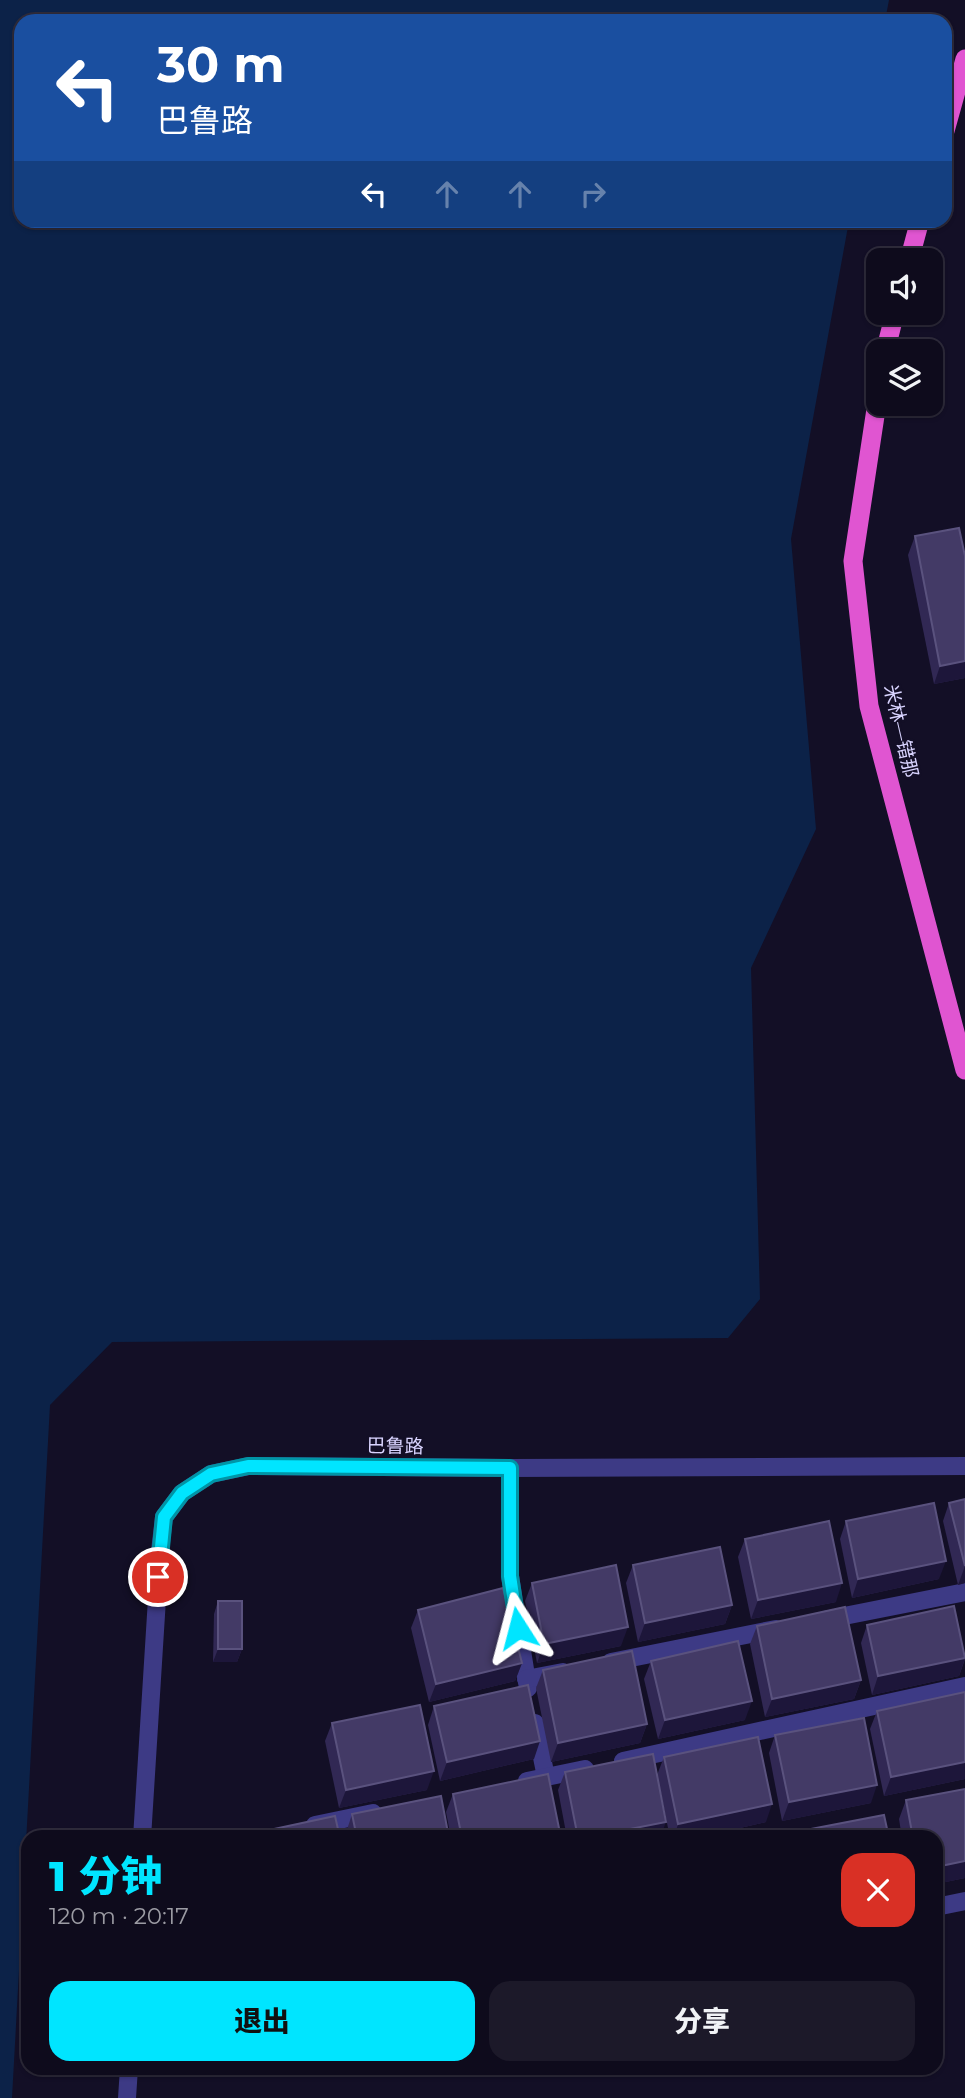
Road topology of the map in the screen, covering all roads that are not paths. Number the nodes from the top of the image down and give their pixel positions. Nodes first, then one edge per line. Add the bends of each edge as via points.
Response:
1 (965, 59) edge
2 (952, 106) edge
3 (918, 228) edge
4 (912, 248) edge
5 (875, 416) edge
6 (965, 1070) edge
7 (965, 1466) edge
8 (510, 1468) junction
9 (965, 1592) edge
10 (526, 1679) junction
11 (965, 1686) edge
12 (546, 1777) junction
13 (506, 1786) edge
14 (385, 1810) edge
15 (292, 1829) edge
16 (143, 1830) edge
17 (965, 1901) edge
18 (943, 1906) edge
19 (129, 2075) edge
20 (127, 2098) edge

1 - 2 highway
3 - 4 highway
5 - 6 highway, 米林—错那 via 853,561 869,706
7 - 8 street, 巴鲁路
8 - 10 street via 510,1576
8 - 16 street, 巴鲁路 via 248,1466 211,1474 182,1493 164,1517 160,1551
9 - 10 street
10 - 12 street
11 - 12 street
12 - 13 street
14 - 15 street
17 - 18 street
19 - 20 street

